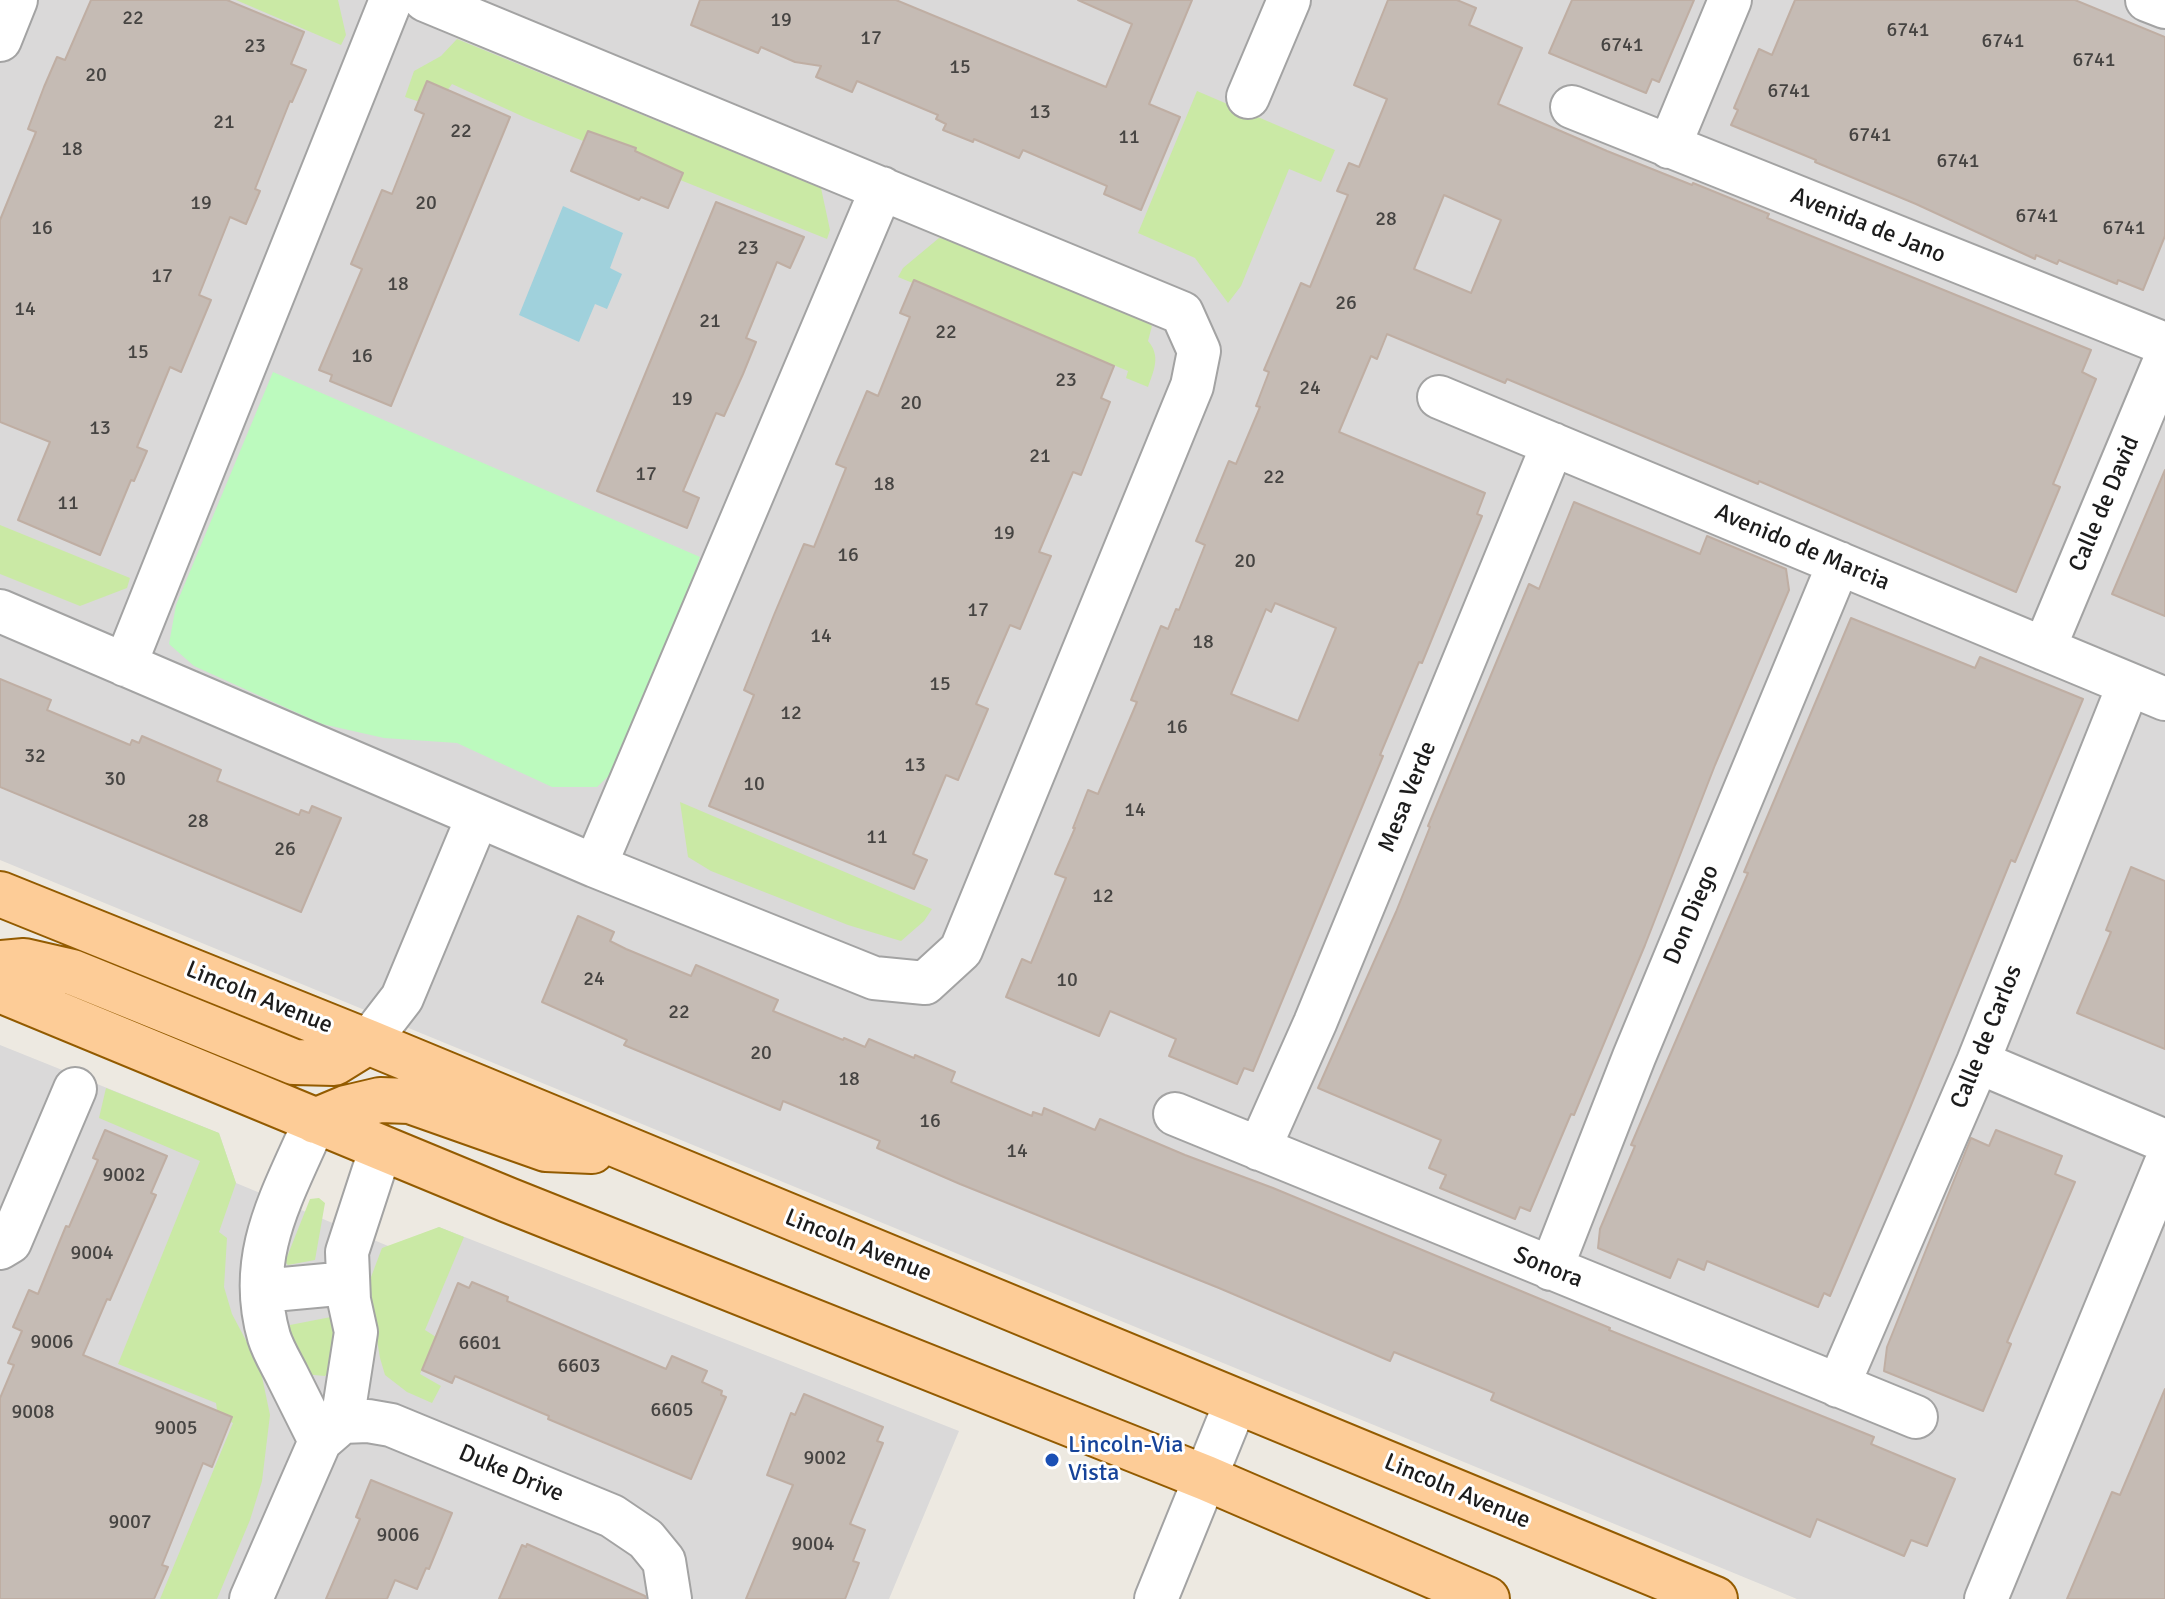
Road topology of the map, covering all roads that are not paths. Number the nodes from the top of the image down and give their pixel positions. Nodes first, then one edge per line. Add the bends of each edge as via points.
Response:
1 (16, 0) edge
2 (391, 0) edge
3 (425, 0) edge
4 (1289, 0) edge
5 (1730, 0) edge
6 (2147, 0) edge
7 (2165, 7) edge
8 (0, 40) edge
9 (1248, 97) dead end
10 (1572, 107) dead end
11 (1669, 147) junction
12 (882, 188) junction
13 (2165, 344) edge
14 (2165, 360) edge
15 (1439, 397) dead end
16 (1553, 444) junction
17 (1839, 563) junction
18 (0, 611) edge
19 (2044, 649) junction
20 (125, 665) junction
21 (2147, 692) edge
22 (478, 816) junction
23 (595, 866) junction
24 (0, 894) edge
25 (0, 963) edge
26 (0, 990) edge
27 (368, 1042) junction
28 (1978, 1062) junction
29 (75, 1089) dead end
30 (1175, 1114) dead end
31 (315, 1121) junction
32 (2165, 1141) edge
33 (381, 1148) junction
34 (1259, 1149) junction
35 (635, 1154) junction
36 (2165, 1165) edge
37 (0, 1248) edge
38 (1551, 1269) junction
39 (348, 1283) junction
40 (262, 1291) junction
41 (1838, 1386) junction
42 (1236, 1402) junction
43 (1916, 1417) dead end
44 (331, 1432) junction
45 (1206, 1478) junction
46 (667, 1580) edge
47 (251, 1599) edge
48 (1156, 1599) edge
49 (1487, 1599) edge
50 (1715, 1599) edge
51 (1986, 1599) edge

1 - 8 street
2 - 20 street
3 - 12 street
4 - 9 street
5 - 11 street
6 - 7 street
10 - 11 street, Avenida de Jano
11 - 13 street, Avenida de Jano
12 - 23 street
12 - 23 street via 1182,313 1199,351 1192,386 961,950 925,983 874,978
14 - 19 street, Calle de David
15 - 16 street, Avenido de Marcia
16 - 17 street, Avenido de Marcia
16 - 34 street, Mesa Verde
17 - 19 street, Avenido de Marcia
17 - 38 street, Don Diego
18 - 20 street
19 - 21 street, Avenido de Marcia
20 - 22 street
21 - 28 street, Calle de Carlos
22 - 23 street
22 - 27 street via 402,998
24 - 27 main road, Lincoln Avenue
25 - 27 main road via 24,961 72,972 294,1062 334,1063
26 - 31 main road
27 - 35 main road, Lincoln Avenue
28 - 32 street
28 - 41 street, Calle de Carlos
29 - 37 street via 10,1242
30 - 34 street, Sonora
31 - 33 main road
31 - 35 main road via 380,1100 410,1101 546,1149
31 - 40 street via 267,1232
33 - 39 street via 347,1252
33 - 45 main road
34 - 38 street, Sonora
35 - 42 main road, Lincoln Avenue
36 - 51 street
38 - 41 street, Sonora
39 - 40 street
39 - 44 street via 356,1332
40 - 44 street via 270,1340
41 - 43 street, Sonora
42 - 45 street
42 - 50 main road, Lincoln Avenue
44 - 46 street, Duke Drive via 368,1421 391,1425 612,1516 646,1539
44 - 47 street
45 - 48 street
45 - 49 main road

